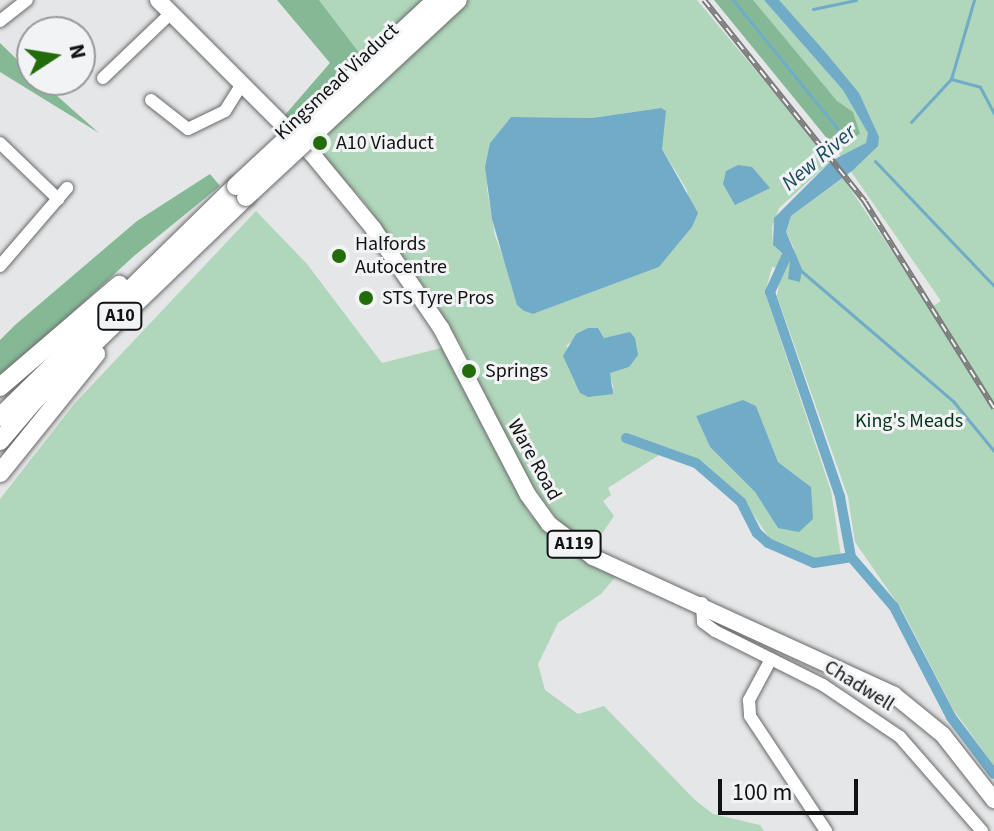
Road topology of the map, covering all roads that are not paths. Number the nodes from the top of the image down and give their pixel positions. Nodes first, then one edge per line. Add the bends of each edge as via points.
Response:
1 (27, 0) edge
2 (158, 0) edge
3 (436, 0) edge
4 (458, 0) edge
5 (170, 14) junction
6 (0, 21) edge
7 (103, 78) dead end
8 (242, 84) junction
9 (151, 100) dead end
10 (0, 143) edge
11 (241, 192) junction
12 (178, 241) junction
13 (0, 266) edge
14 (151, 287) junction
15 (0, 387) edge
16 (0, 417) edge
17 (0, 441) edge
18 (0, 473) edge
19 (702, 603) junction
20 (771, 659) junction
21 (994, 800) edge
22 (826, 831) edge
23 (982, 831) edge

1 - 6 street
2 - 5 main road, Ware Road / A119
3 - 11 highway, Kingsmead Viaduct / A10, bridge
4 - 11 highway, Kingsmead Viaduct / A10, bridge
5 - 7 street
5 - 8 main road, Ware Road / A119
8 - 9 street via 225,111 188,129
8 - 19 main road, Ware Road / A119 via 312,154 396,260 456,355 528,495 549,524 593,557
10 - 13 street via 62,194
11 - 12 highway, A10
11 - 14 highway, A10
12 - 15 highway via 82,312
12 - 16 highway, A10
14 - 17 highway, A10
14 - 18 highway
19 - 20 street, Chadwell via 703,622
19 - 21 main road, Ware Road / A119 via 894,695 950,742
20 - 22 street via 751,695 750,716
20 - 23 street, Chadwell via 823,685 900,737

